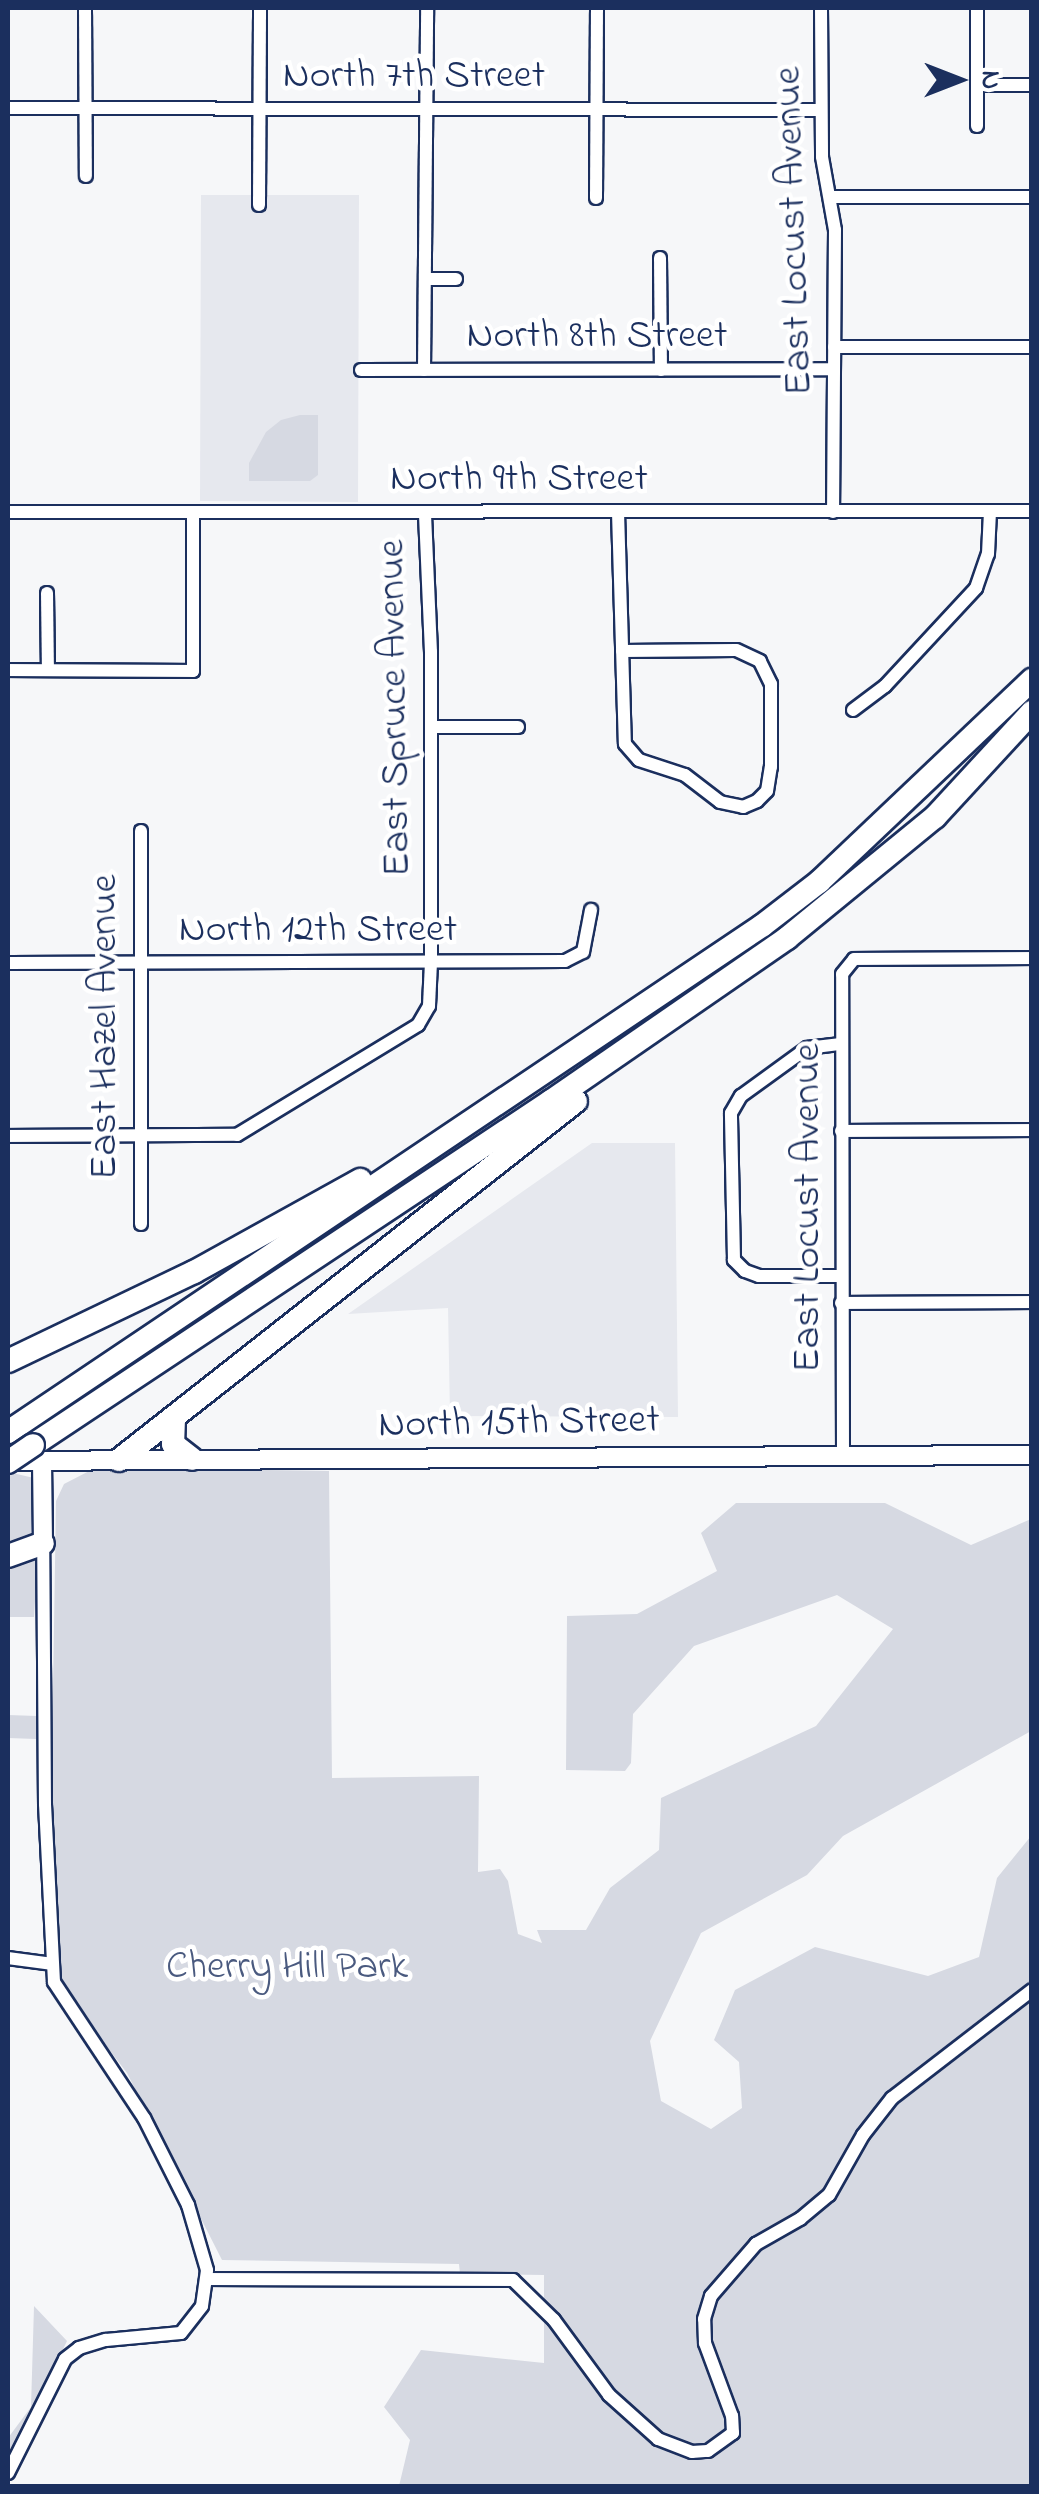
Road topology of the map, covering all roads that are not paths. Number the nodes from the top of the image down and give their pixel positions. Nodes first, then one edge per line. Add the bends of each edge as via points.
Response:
1 (85, 8) edge
2 (260, 8) edge
3 (427, 8) edge
4 (597, 8) edge
5 (821, 8) edge
6 (978, 8) edge
7 (977, 85) junction
8 (1032, 85) edge
9 (8, 108) edge
10 (86, 109) junction
11 (427, 109) junction
12 (259, 110) junction
13 (596, 110) junction
14 (821, 110) junction
15 (977, 126) dead end
16 (86, 176) dead end
17 (1032, 196) edge
18 (830, 197) junction
19 (596, 198) dead end
20 (259, 205) dead end
21 (660, 258) dead end
22 (425, 279) junction
23 (456, 279) dead end
24 (1032, 347) edge
25 (834, 348) junction
26 (834, 369) junction
27 (361, 370) dead end
28 (424, 370) junction
29 (662, 370) junction
30 (8, 512) edge
31 (193, 512) junction
32 (425, 512) junction
33 (618, 512) junction
34 (833, 512) junction
35 (990, 512) junction
36 (1032, 512) edge
37 (48, 593) dead end
38 (622, 651) junction
39 (8, 670) edge
40 (48, 670) junction
41 (1032, 680) edge
42 (853, 710) dead end
43 (1032, 712) edge
44 (518, 726) dead end
45 (431, 727) junction
46 (140, 831) dead end
47 (591, 910) dead end
48 (1032, 958) edge
49 (431, 962) junction
50 (8, 964) edge
51 (141, 964) junction
52 (720, 985) junction
53 (842, 1044) junction
54 (478, 1119) junction
55 (1032, 1130) edge
56 (841, 1131) junction
57 (8, 1136) edge
58 (141, 1136) junction
59 (141, 1224) dead end
60 (841, 1276) junction
61 (841, 1302) junction
62 (1032, 1302) edge
63 (8, 1361) edge
64 (174, 1418) junction
65 (8, 1432) edge
66 (38, 1453) junction
67 (1032, 1455) edge
68 (842, 1456) junction
69 (192, 1459) junction
70 (119, 1460) junction
71 (8, 1461) edge
72 (42, 1543) junction
73 (8, 1556) edge
74 (8, 1958) edge
75 (53, 1964) junction
76 (1032, 1990) edge
77 (207, 2279) junction
78 (8, 2473) edge

1 - 10 street
2 - 12 street
3 - 11 street
4 - 13 street
5 - 14 street, East Locust Avenue
6 - 7 street
7 - 8 street
7 - 15 street
9 - 10 street, North 7th Street
10 - 12 street, North 7th Street
10 - 16 street
11 - 12 street, North 7th Street
11 - 13 street, North 7th Street
11 - 22 street
12 - 20 street
13 - 14 street, North 7th Street
13 - 19 street
14 - 18 street, East Locust Avenue
17 - 18 street
18 - 25 street, East Locust Avenue
21 - 29 street
22 - 23 street
22 - 28 street
24 - 25 street
25 - 26 street, East Locust Avenue
26 - 29 street, North 8th Street
26 - 34 street, East Locust Avenue
27 - 28 street, North 8th Street
28 - 29 street, North 8th Street
30 - 31 street, North 9th Street
31 - 32 street, North 9th Street
31 - 40 street via 193,671
32 - 33 street, North 9th Street
32 - 45 street, East Spruce Avenue
33 - 34 street, North 9th Street
33 - 38 street
34 - 35 street, North 9th Street
35 - 36 street, North 9th Street
35 - 42 street via 988,554 976,588
37 - 40 street
38 - 38 street via 622,732 630,752 685,775 729,806 757,802 767,791 771,768 771,684 760,661 736,650
39 - 40 street
41 - 54 highway via 805,892
43 - 52 highway via 935,818
44 - 45 street
45 - 49 street, East Spruce Avenue
46 - 51 street, East Hazel Avenue
47 - 49 street, North 12th Street via 583,952 565,961
48 - 53 street, East Locust Avenue via 848,962 842,974
49 - 51 street, North 12th Street
49 - 58 street, East Spruce Avenue via 429,1006 418,1024 353,1065 236,1134
50 - 51 street, North 12th Street
51 - 58 street, East Hazel Avenue
52 - 64 highway
52 - 66 highway
53 - 56 street, East Locust Avenue
53 - 60 street via 807,1048 733,1106 731,1250 741,1268 759,1276
54 - 63 highway via 194,1272
54 - 65 highway
55 - 56 street
56 - 60 street, East Locust Avenue
57 - 58 street, East Spruce Avenue
58 - 59 street, East Hazel Avenue
60 - 61 street, East Locust Avenue
61 - 62 street
61 - 68 street, East Locust Avenue
64 - 69 highway via 173,1444
64 - 70 highway
66 - 70 main road, North 15th Street
66 - 71 highway, bridge
66 - 72 main road
67 - 68 main road, North 15th Street
68 - 69 main road, North 15th Street
69 - 70 main road, North 15th Street
72 - 73 highway
72 - 75 street
74 - 75 street
75 - 77 street via 63,2001 122,2079 175,2177 201,2239
76 - 77 street via 892,2098 828,2196 756,2244 711,2296 705,2344 733,2434 708,2451 658,2440 608,2396 554,2320 513,2280
77 - 78 street via 202,2306 181,2333 106,2340 65,2359

